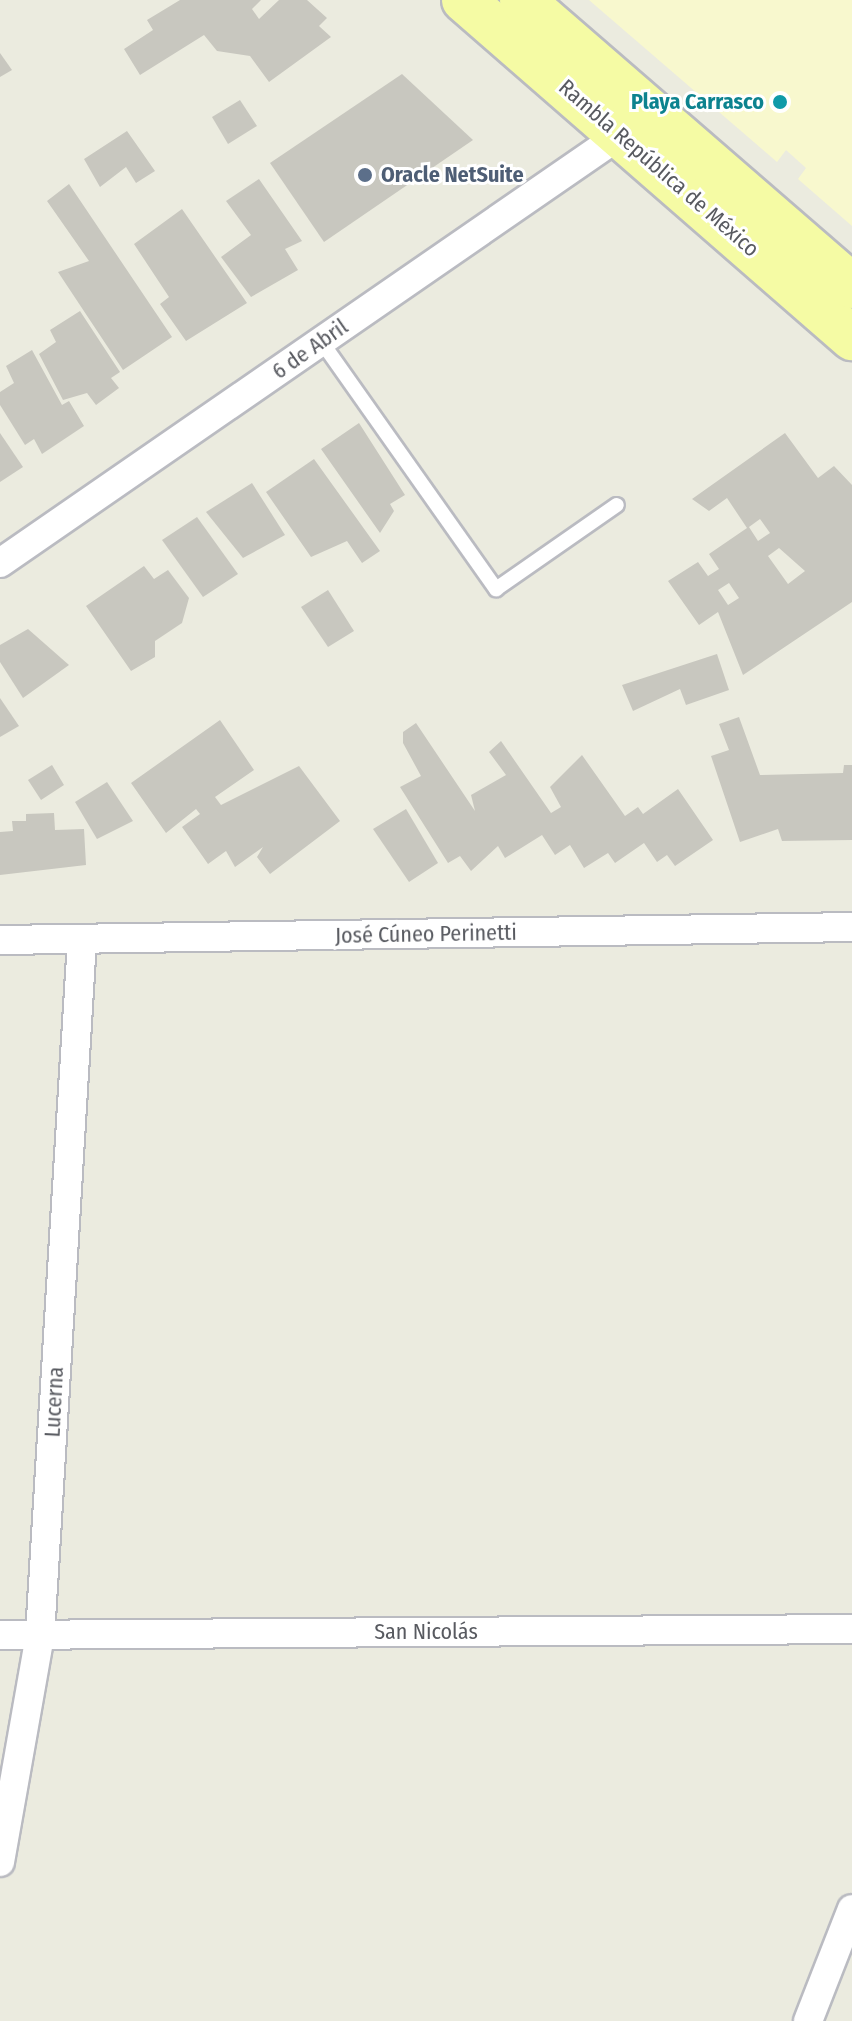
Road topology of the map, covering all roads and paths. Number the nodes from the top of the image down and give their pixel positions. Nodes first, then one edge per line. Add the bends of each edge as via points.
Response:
1 (464, 0) edge
2 (522, 0) edge
3 (620, 135) junction
4 (852, 286) edge
5 (852, 338) edge
6 (321, 341) junction
7 (617, 505) dead end
8 (0, 563) edge
9 (852, 927) edge
10 (0, 940) edge
11 (82, 940) junction
12 (852, 1629) edge
13 (0, 1635) edge
14 (40, 1635) junction
15 (0, 1862) edge
16 (852, 1909) edge
17 (808, 2021) edge

1 - 3 main road, Rambla República de México
2 - 4 main road, Rambla República de México
3 - 5 main road, Rambla República de México
3 - 6 street, 6 de Abril
6 - 7 lane via 496,589
6 - 8 street, 6 de Abril
9 - 11 street, José Cúneo Perinetti
10 - 11 street, José Cúneo Perinetti
11 - 14 street, Lucerna
12 - 14 street, San Nicolás
13 - 14 street, San Nicolás
14 - 15 street, Lucerna
16 - 17 street

